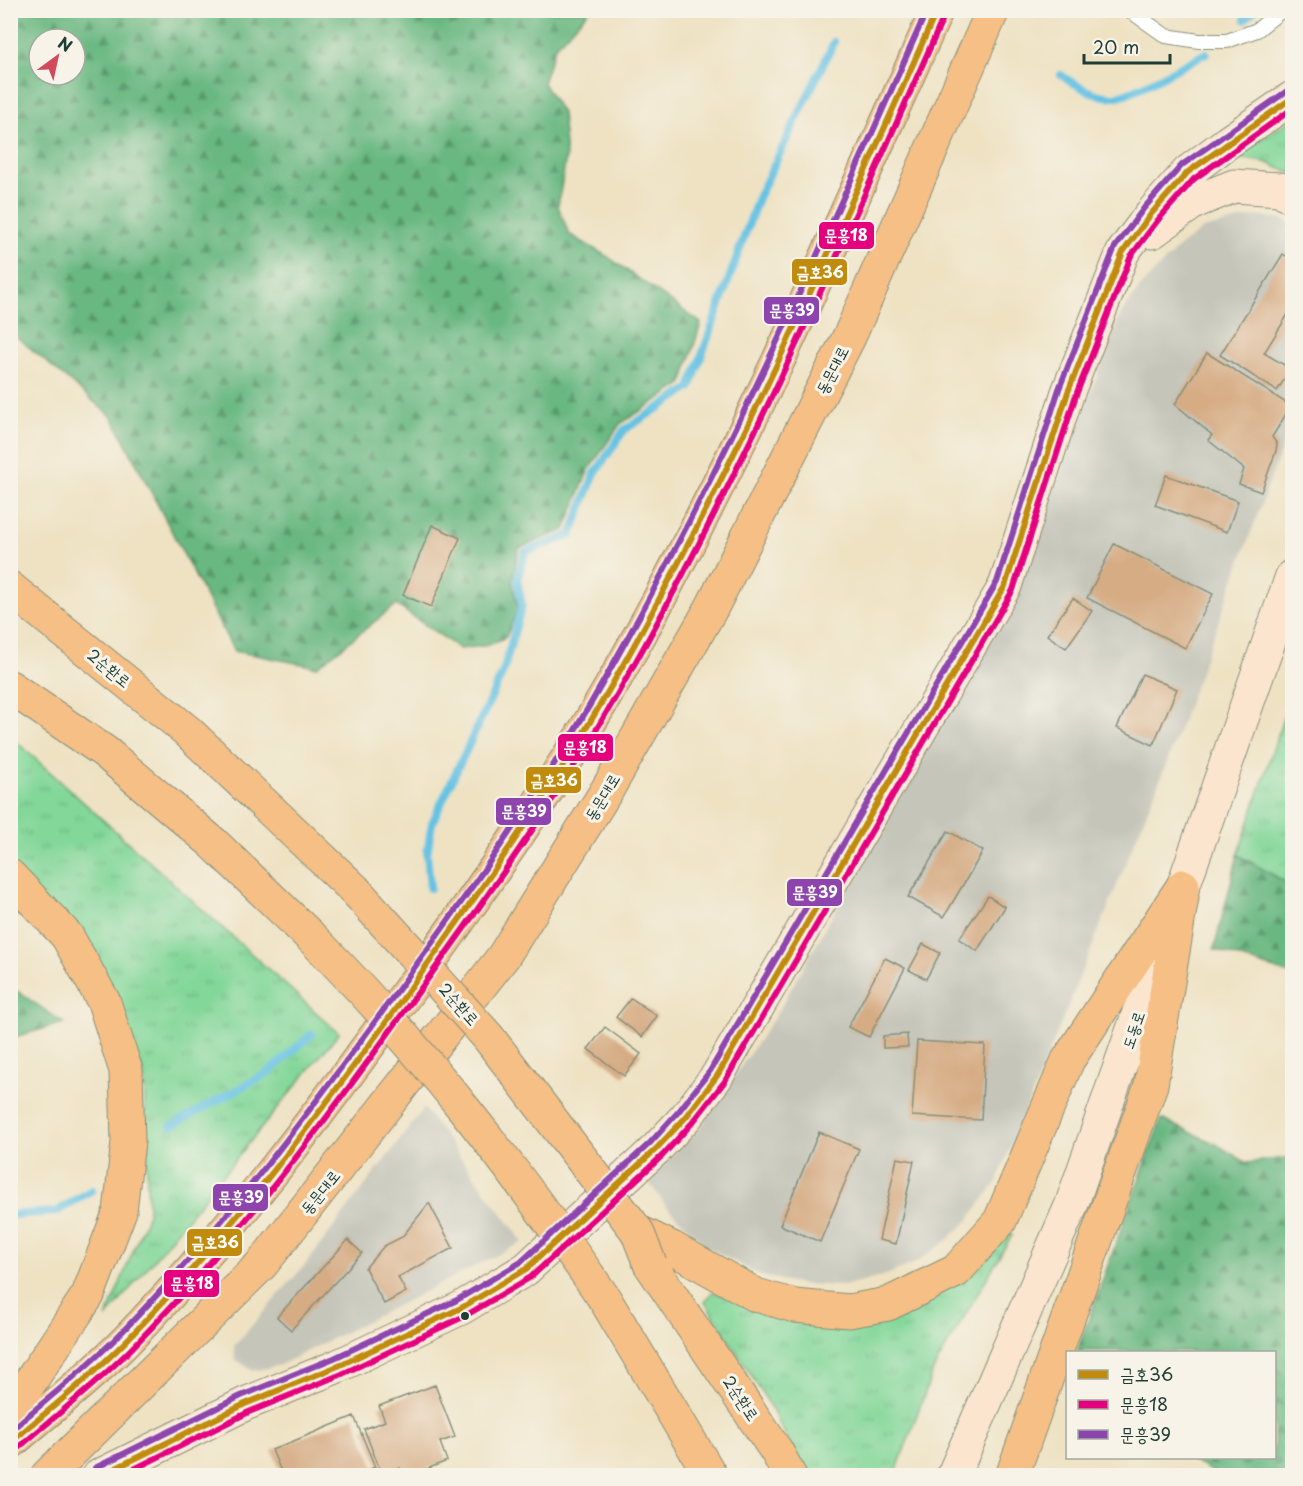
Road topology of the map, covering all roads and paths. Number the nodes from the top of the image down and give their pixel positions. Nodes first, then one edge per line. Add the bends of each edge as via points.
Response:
1 (937, 10) edge
2 (993, 10) edge
3 (1129, 10) edge
4 (1282, 10) edge
5 (1293, 98) edge
6 (1293, 197) edge
7 (1123, 252) junction
8 (1293, 576) edge
9 (10, 588) edge
10 (10, 687) edge
11 (10, 876) edge
12 (1183, 886) junction
13 (661, 1256) junction
14 (10, 1412) edge
15 (10, 1443) edge
16 (47, 1476) edge
17 (99, 1476) edge
18 (711, 1476) edge
19 (790, 1476) edge
20 (953, 1476) edge
21 (1012, 1476) edge

1 - 15 main road via 794,324 688,541 610,688 549,788 324,1108 254,1196 125,1342
2 - 16 main road, 동문대로 via 850,335 726,580 607,790 503,957 262,1264
3 - 4 lane via 1166,36 1199,41 1227,40 1257,30
5 - 7 main road via 1188,172 1150,214
6 - 7 main road via 1280,189 1234,186 1194,202
7 - 17 main road via 1068,392 1005,586 728,1057 686,1117 526,1269 461,1308 338,1366 245,1404
8 - 12 main road, 도동로
9 - 13 main road, 2순환로, bridge via 186,730 354,889 488,1037 637,1231
10 - 18 main road, bridge via 105,752 213,843 364,990 443,1080 532,1195 604,1298
11 - 14 main road via 68,936 104,1002 126,1071 128,1142 120,1211 88,1295
12 - 13 main road via 1068,1060 1000,1221 956,1271 888,1304 849,1311 795,1306 756,1295
12 - 20 main road, 도동로 via 1071,1206
12 - 21 main road via 1150,1085
13 - 19 main road, 2순환로

